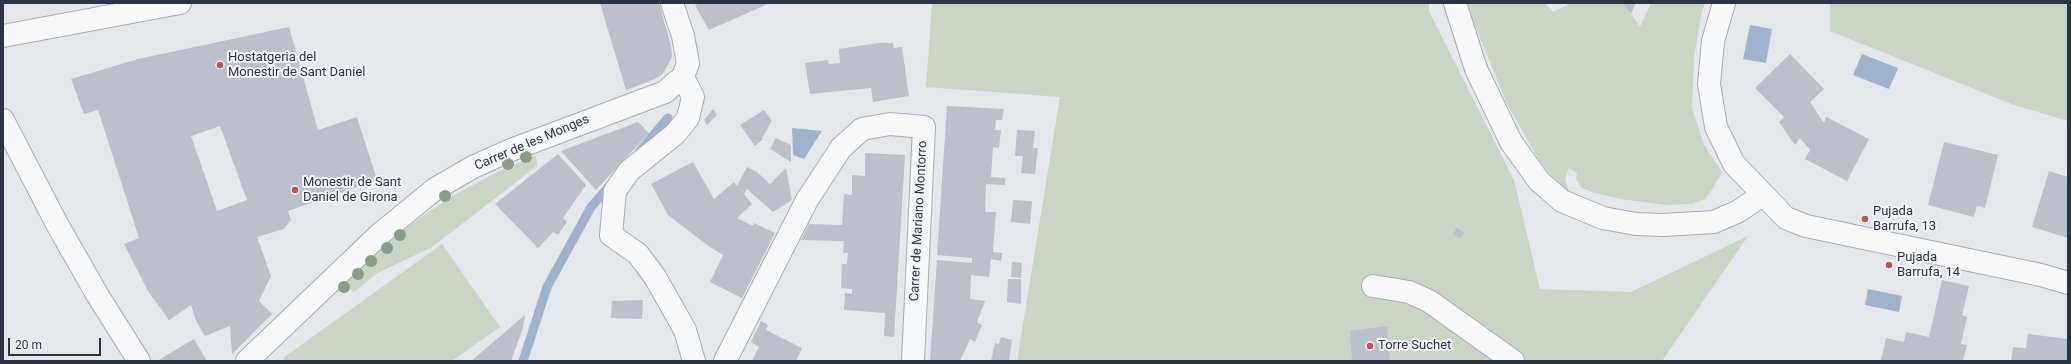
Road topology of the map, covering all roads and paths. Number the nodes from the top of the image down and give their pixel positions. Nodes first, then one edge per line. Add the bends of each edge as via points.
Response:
1 (180, 3) edge
2 (672, 3) edge
3 (1455, 3) edge
4 (1724, 3) edge
5 (3, 36) edge
6 (683, 77) junction
7 (3, 120) edge
8 (1762, 195) junction
9 (2068, 283) edge
10 (1373, 286) dead end
11 (138, 361) edge
12 (247, 361) edge
13 (694, 361) edge
14 (725, 361) edge
15 (913, 361) edge
16 (1514, 361) edge

1 - 5 street
2 - 6 street via 683,36 688,63
3 - 8 street via 1476,69 1511,142 1539,181 1562,201 1603,218 1636,224 1663,225 1714,222 1739,211
4 - 8 street via 1713,41 1709,84 1716,127 1734,164
6 - 12 street, Carrer de les Monges via 665,92 511,150 473,167 435,189 380,234
6 - 13 street via 693,98 688,118 675,134 630,171 615,191 611,235 638,254 655,277 685,330
7 - 11 street via 60,230
8 - 9 street via 1786,218 1806,226 2042,274
10 - 16 street via 1409,292 1429,301
14 - 15 street, Carrer de Mariano Montorro via 786,238 840,148 862,129 890,124 924,127

